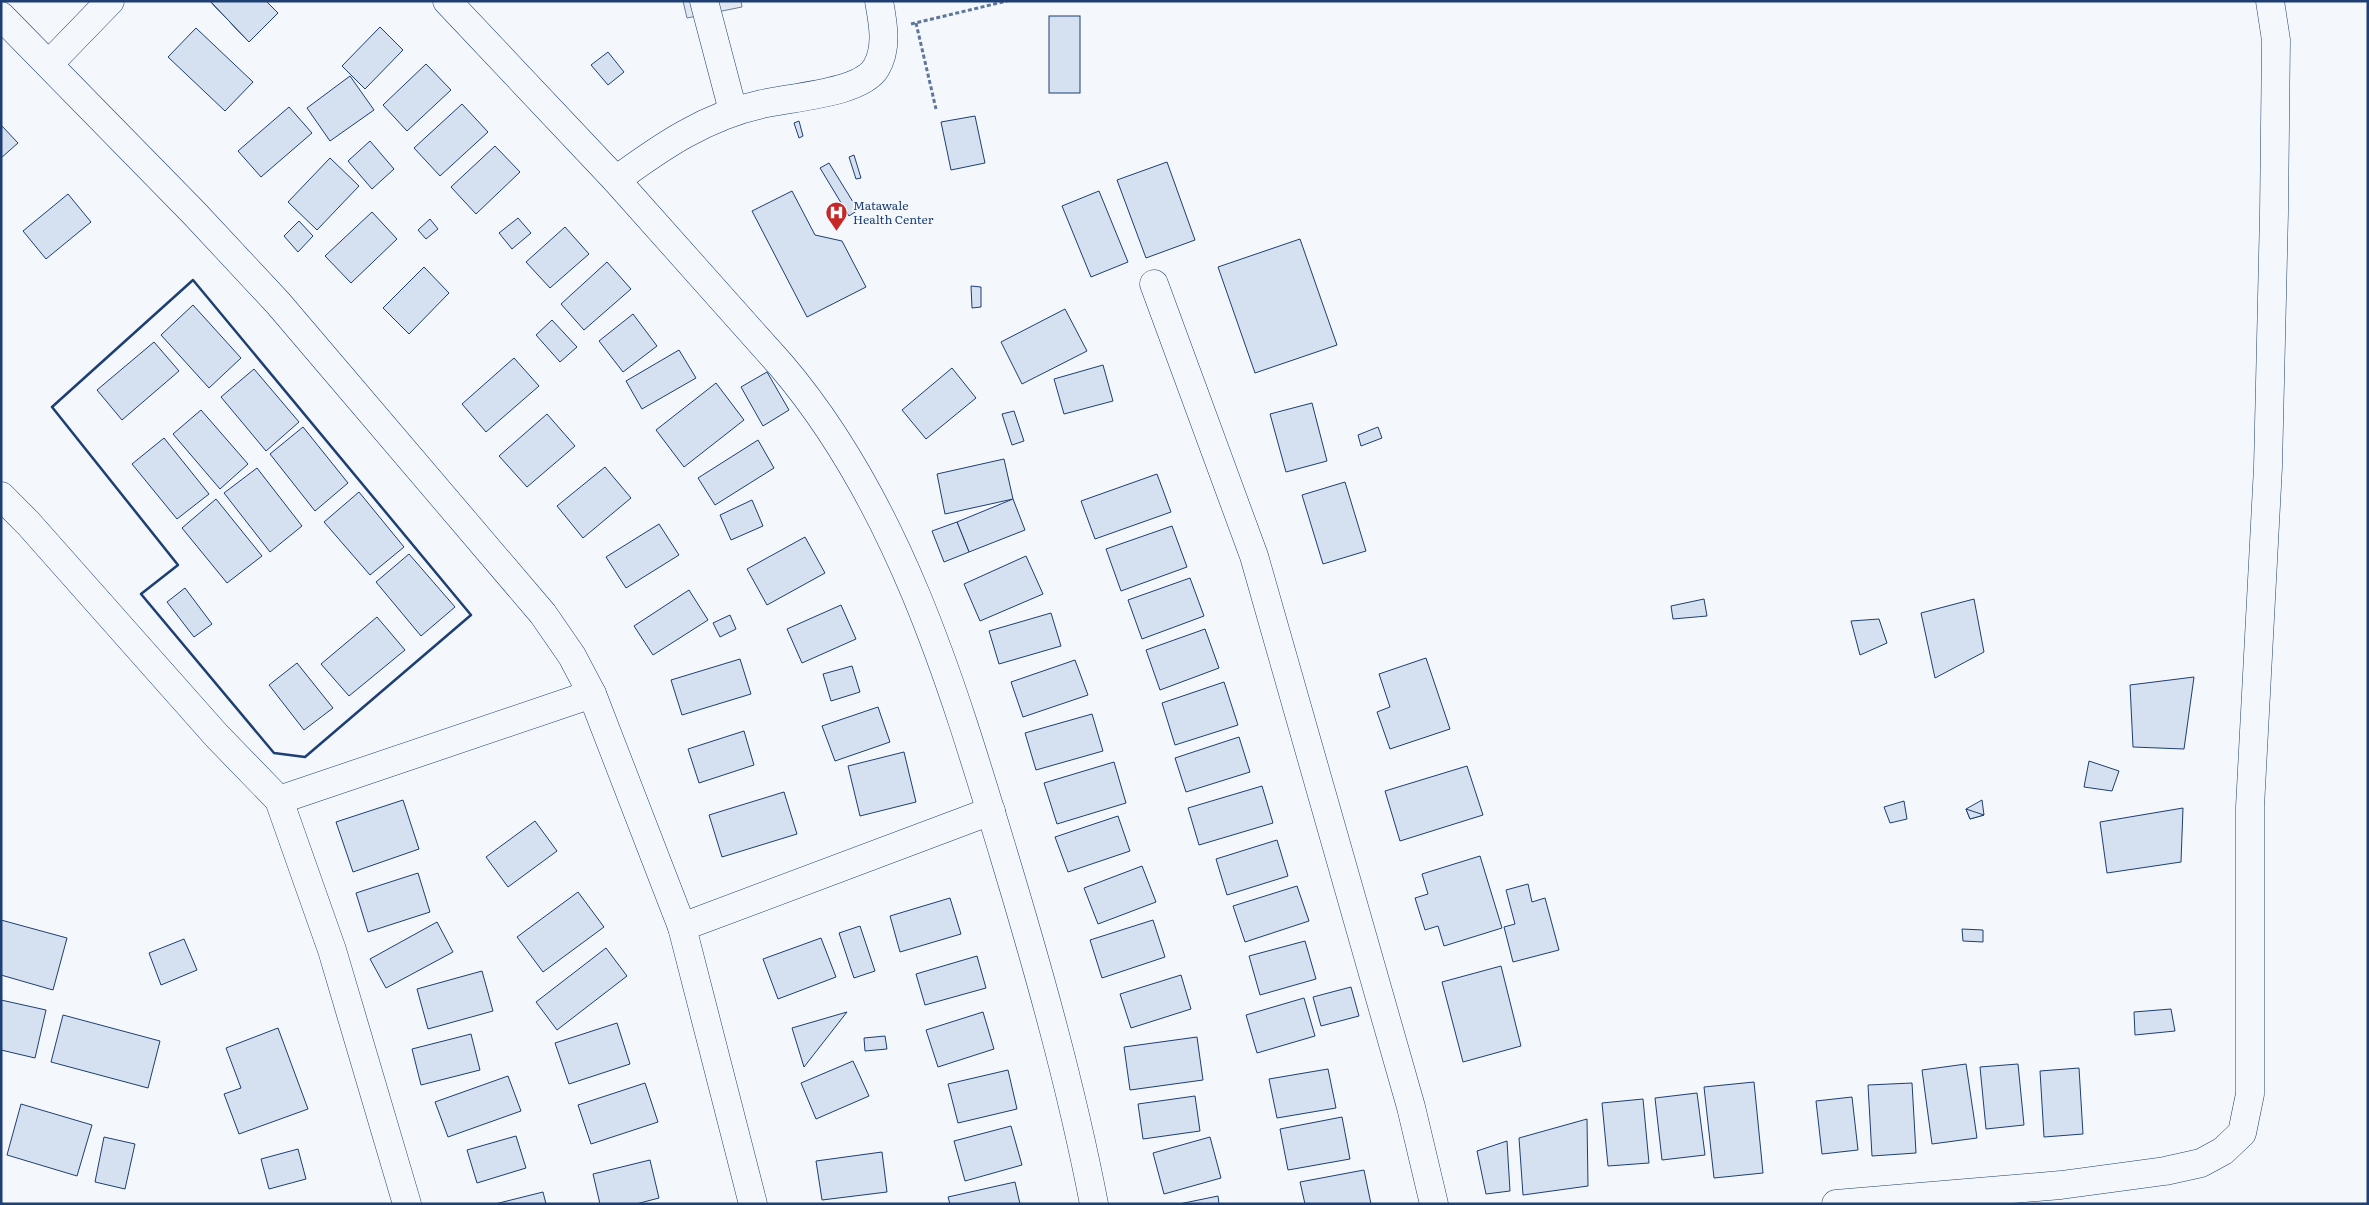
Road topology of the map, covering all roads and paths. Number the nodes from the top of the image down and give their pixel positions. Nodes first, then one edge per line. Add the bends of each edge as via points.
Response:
1 (110, 1) edge
2 (447, 1) edge
3 (704, 1) edge
4 (879, 1) edge
5 (1007, 1) edge
6 (2270, 1) edge
7 (1, 16) edge
8 (916, 23) junction
9 (884, 29) junction
10 (49, 64) junction
11 (936, 109) dead end
12 (734, 112) junction
13 (616, 180) junction
14 (1154, 284) dead end
15 (1, 496) edge
16 (592, 694) junction
17 (279, 800) junction
18 (991, 811) junction
19 (682, 927) junction
20 (407, 1204) edge
21 (753, 1204) edge
22 (1094, 1204) edge
23 (1434, 1204) edge
24 (1836, 1204) edge

1 - 10 street
2 - 13 street
3 - 12 street
4 - 9 street
5 - 8 path
6 - 24 street via 2276,40 2268,467 2250,807 2250,1094 2242,1133 2224,1151 2202,1163 2165,1171 2061,1185
7 - 10 street
8 - 9 path
8 - 11 path
9 - 12 street via 883,50 876,68 866,78 845,87
10 - 16 street via 272,296 543,614 572,656
12 - 13 street via 665,145
13 - 18 street via 804,392 857,476 902,561 942,662
14 - 23 street via 1254,556 1411,1106
15 - 17 street via 216,736
16 - 17 street
16 - 19 street
17 - 20 street via 332,950
18 - 19 street
18 - 22 street via 1040,977 1072,1100
19 - 21 street

